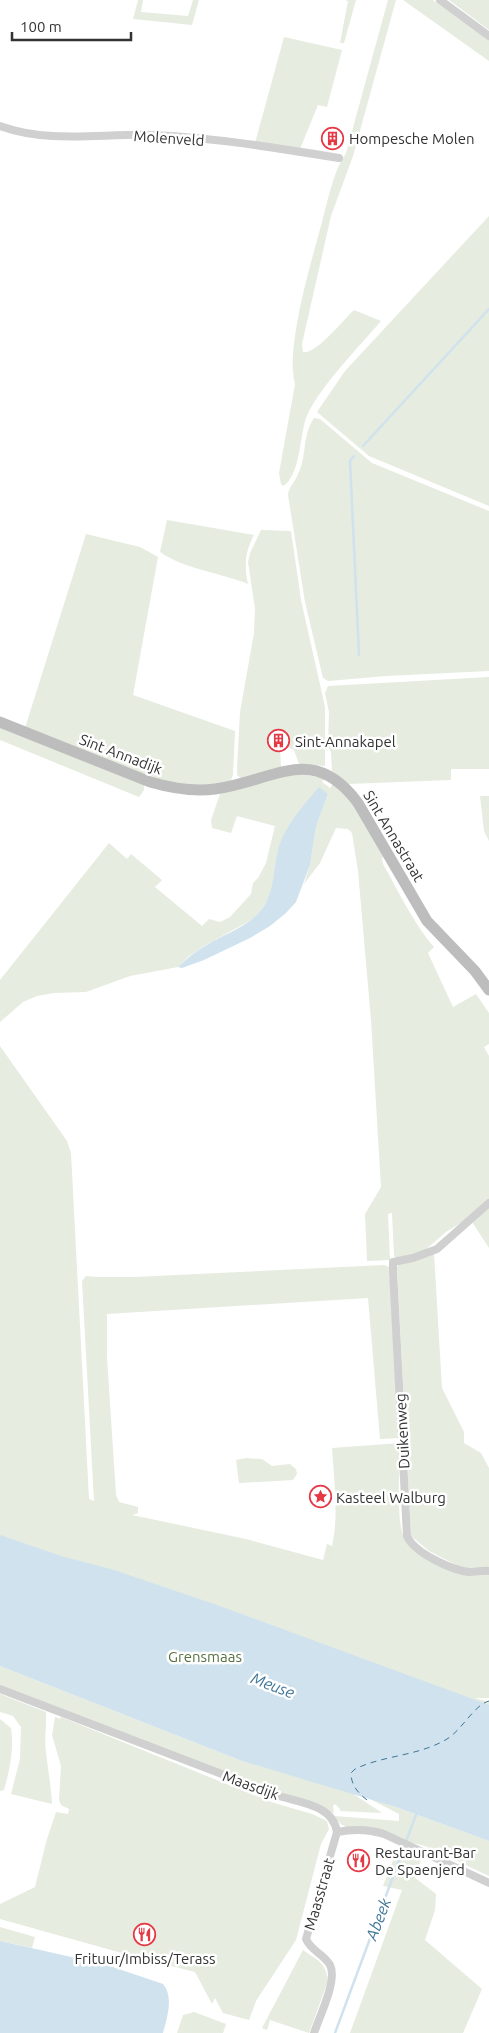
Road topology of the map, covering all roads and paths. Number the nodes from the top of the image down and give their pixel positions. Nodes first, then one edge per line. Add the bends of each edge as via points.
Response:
1 (440, 0) edge
2 (489, 36) edge
3 (0, 126) edge
4 (339, 158) dead end
5 (0, 722) edge
6 (236, 784) joint
7 (489, 990) edge
8 (489, 1203) edge
9 (489, 1571) edge
10 (0, 1689) edge
11 (337, 1832) junction
12 (489, 1883) edge
13 (314, 2033) edge

1 - 2 street
3 - 4 street, Molenveld via 15,132 48,136 180,137
5 - 6 street, Sint Annadijk via 163,786 203,790
6 - 7 street, Sint Annastraat via 297,769 326,774 346,788 367,817 427,921 475,970
8 - 9 street, Duikenweg via 437,1249 393,1262 407,1536 418,1549 435,1559 466,1571
10 - 11 street, Maasdijk via 247,1784 324,1810 334,1821
11 - 12 street via 373,1831
11 - 13 street, Maasstraat via 307,1932 308,1944 330,1964 333,1979

